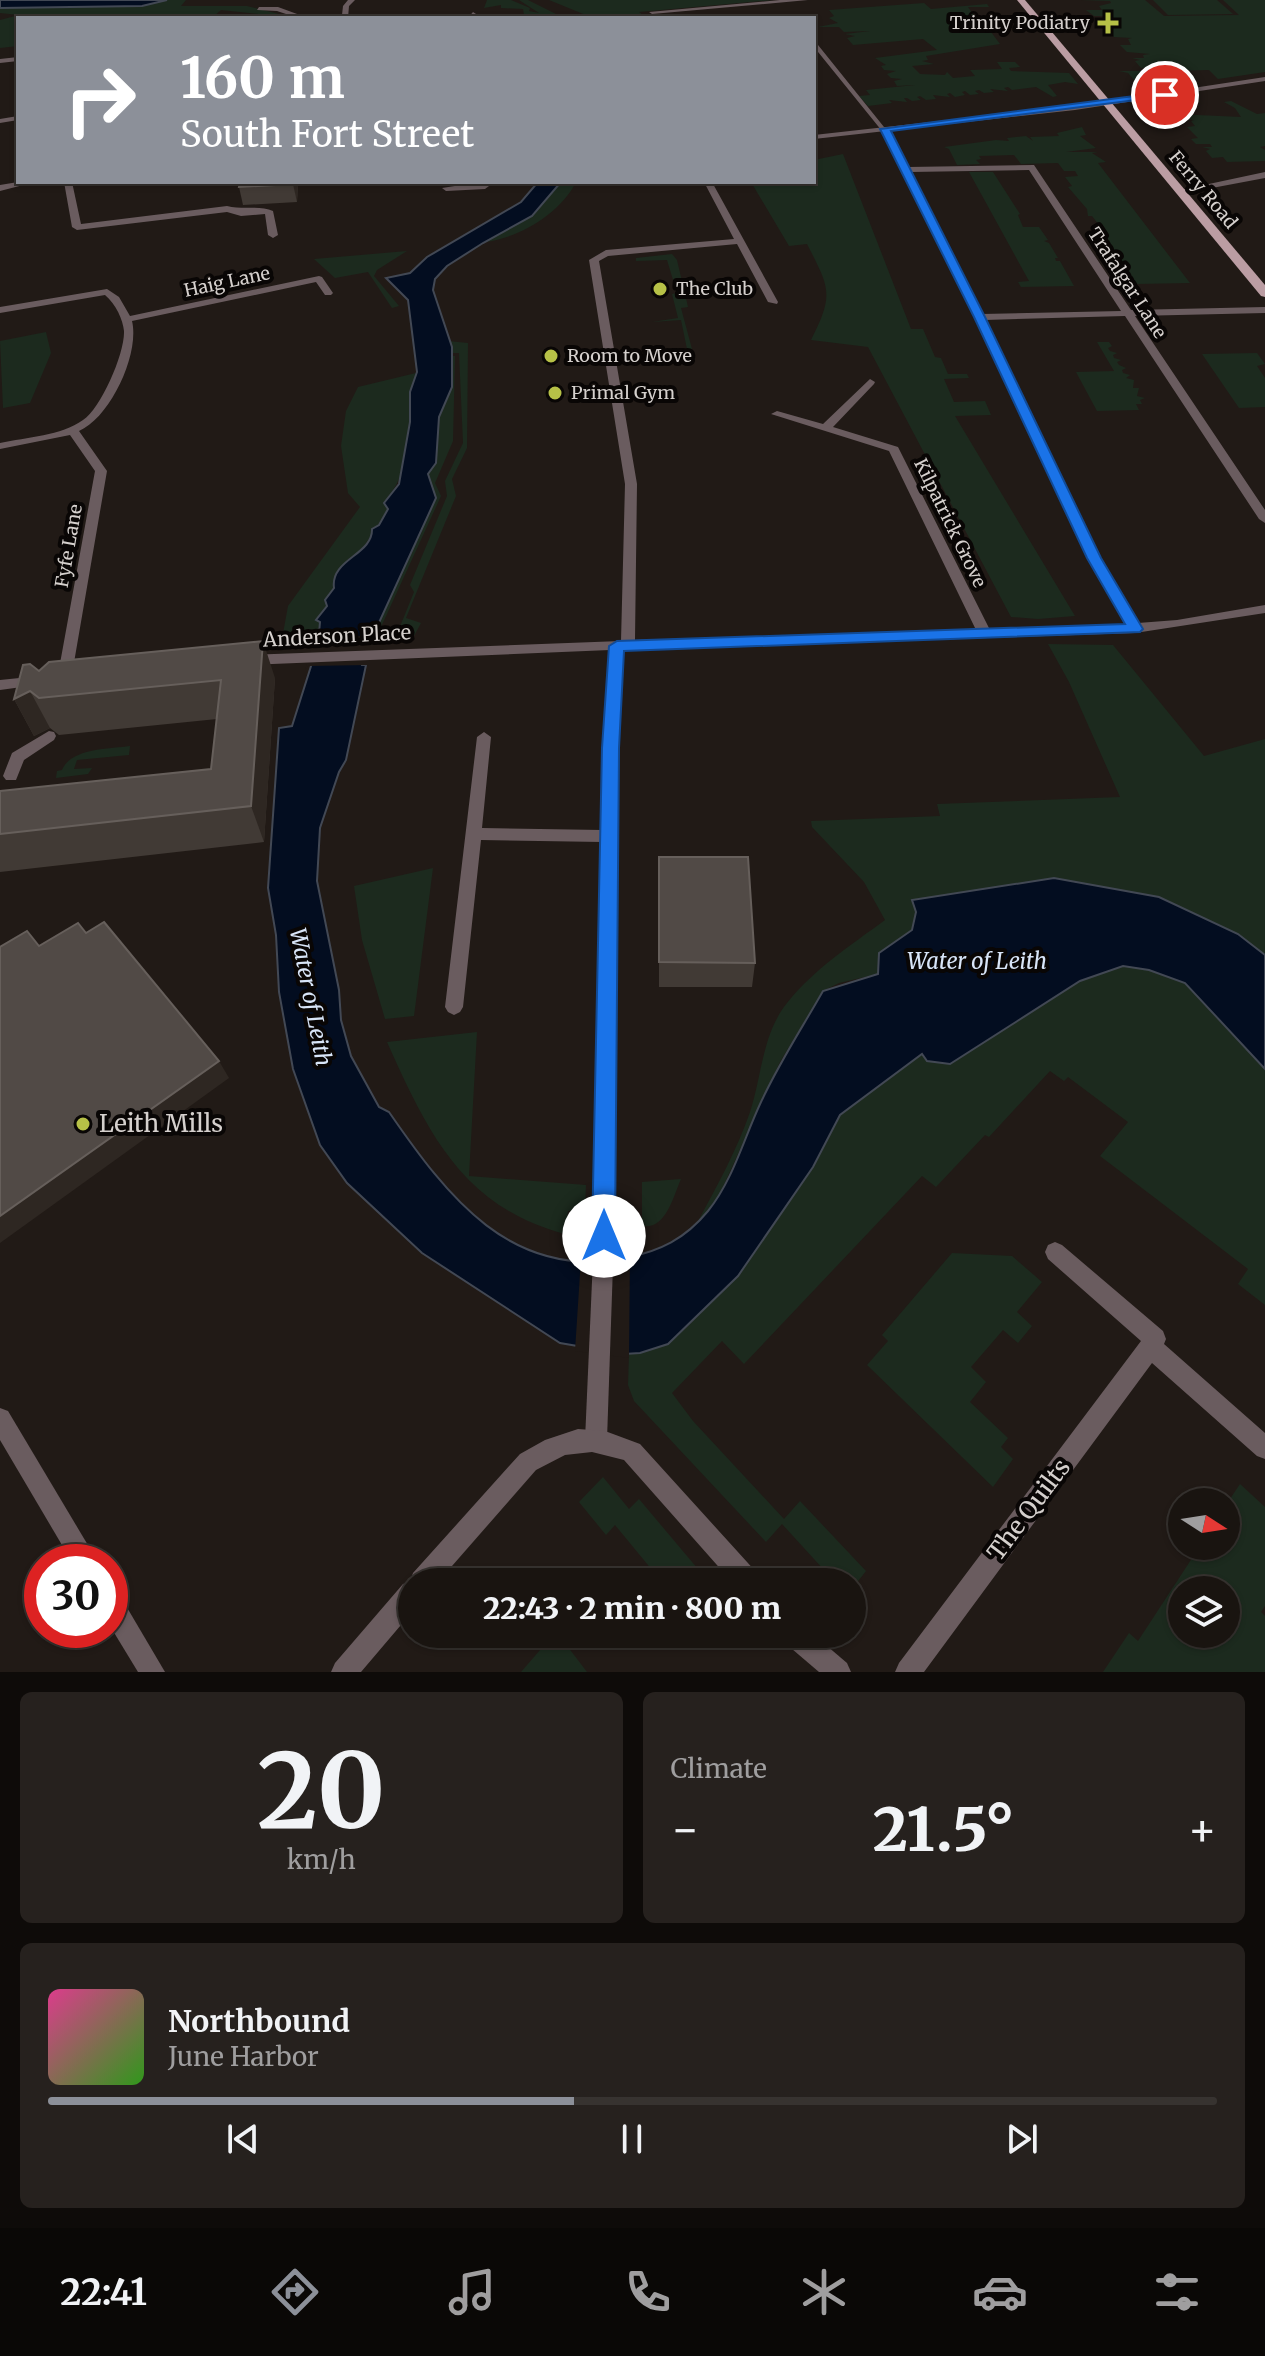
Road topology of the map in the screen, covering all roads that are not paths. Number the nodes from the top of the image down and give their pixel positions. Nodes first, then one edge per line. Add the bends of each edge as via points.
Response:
1 (805, 0) edge
2 (1021, 0) edge
3 (782, 2) edge
4 (293, 3) dead end
5 (259, 9) dead end
6 (789, 10) dead end
7 (286, 11) junction
8 (652, 12) dead end
9 (300, 16) edge
10 (817, 50) edge
11 (1265, 79) edge
12 (1107, 103) junction
13 (883, 129) junction
14 (816, 137) edge
15 (907, 170) junction
16 (1265, 175) edge
17 (21, 184) edge
18 (68, 184) edge
19 (484, 184) edge
20 (709, 184) edge
21 (0, 188) edge
22 (446, 189) edge
23 (1180, 191) junction
24 (273, 235) dead end
25 (740, 241) junction
26 (328, 293) dead end
27 (1265, 293) edge
28 (773, 302) dead end
29 (0, 310) edge
30 (1265, 310) edge
31 (1127, 313) junction
32 (979, 317) junction
33 (124, 320) junction
34 (870, 382) dead end
35 (777, 414) dead end
36 (77, 427) junction
37 (825, 429) junction
38 (0, 446) edge
39 (1265, 519) edge
40 (1265, 609) edge
41 (1135, 629) junction
42 (985, 634) junction
43 (622, 646) junction
44 (234, 662) edge
45 (72, 677) junction
46 (0, 685) edge
47 (58, 700) edge
48 (49, 736) edge
49 (484, 737) dead end
50 (11, 776) dead end
51 (473, 834) junction
52 (609, 836) junction
53 (454, 1007) dead end
54 (1055, 1252) dead end
55 (1150, 1347) junction
56 (0, 1419) edge
57 (596, 1440) junction
58 (1265, 1448) edge
59 (75, 1544) edge
60 (434, 1568) edge
61 (736, 1568) edge
62 (398, 1609) edge
63 (128, 1633) edge
64 (810, 1648) edge
65 (152, 1672) edge
66 (344, 1672) edge
67 (838, 1672) edge
68 (908, 1672) edge

1 - 3 street
2 - 12 main road, Ferry Road
3 - 6 street
3 - 8 street
4 - 7 street
5 - 7 street
7 - 9 street
10 - 13 street
11 - 12 street
12 - 13 street
12 - 23 main road, Ferry Road
13 - 14 street
13 - 15 street
15 - 31 street, Trafalgar Lane via 1031,167
15 - 32 street
16 - 23 street
17 - 21 street
18 - 24 street via 77,227 227,209 269,211
19 - 22 street
20 - 25 street
23 - 27 main road, Ferry Road
25 - 28 street
25 - 43 street via 606,253 593,262 631,484
26 - 33 street, Haig Lane via 319,279
29 - 33 street via 107,292
30 - 31 street
31 - 32 street
31 - 39 street, Trafalgar Lane
32 - 41 street via 1094,558
33 - 36 street via 129,332 124,357 99,413
34 - 37 street
35 - 37 street, Kilpatrick Grove
36 - 38 street
36 - 45 street, Fyfe Lane via 101,471
37 - 42 street, Kilpatrick Grove via 894,449
40 - 41 street, Anderson Place
41 - 42 street, Anderson Place
42 - 43 street, Anderson Place
43 - 44 street, Anderson Place
43 - 52 street
45 - 46 street
45 - 47 street, Fyfe Lane
48 - 50 street via 17,757
49 - 51 street
51 - 52 street
51 - 53 street
52 - 57 street
54 - 55 street via 1155,1339
55 - 58 street
55 - 68 street, The Quilts
56 - 59 street
57 - 60 street via 559,1444 528,1462
57 - 61 street via 617,1444 645,1463
62 - 66 street
63 - 65 street
64 - 67 street

